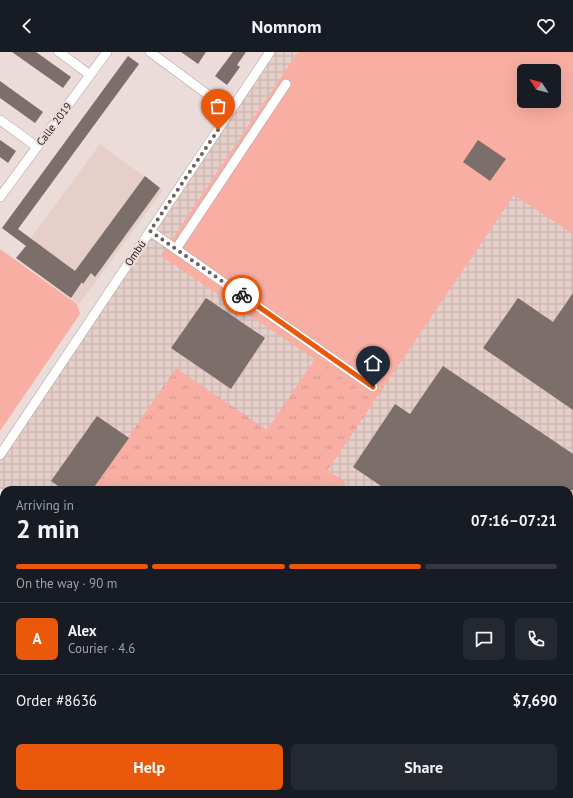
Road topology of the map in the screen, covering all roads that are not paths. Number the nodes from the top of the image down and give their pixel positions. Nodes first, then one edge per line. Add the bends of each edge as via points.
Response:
1 (59, 52) edge
2 (107, 52) edge
3 (150, 52) edge
4 (270, 52) edge
5 (90, 75) junction
6 (286, 84) dead end
7 (230, 111) junction
8 (0, 120) edge
9 (37, 147) junction
10 (0, 196) edge
11 (150, 231) junction
12 (176, 249) junction
13 (373, 387) dead end
14 (0, 455) edge

1 - 5 street
2 - 5 street, Calle 2019
3 - 7 street
4 - 7 street, Ombú
5 - 9 street, Calle 2019
6 - 12 street
7 - 11 street, Ombú
8 - 9 street
9 - 10 street, Calle 2019
11 - 12 street
11 - 14 street, Ombú
12 - 13 street

